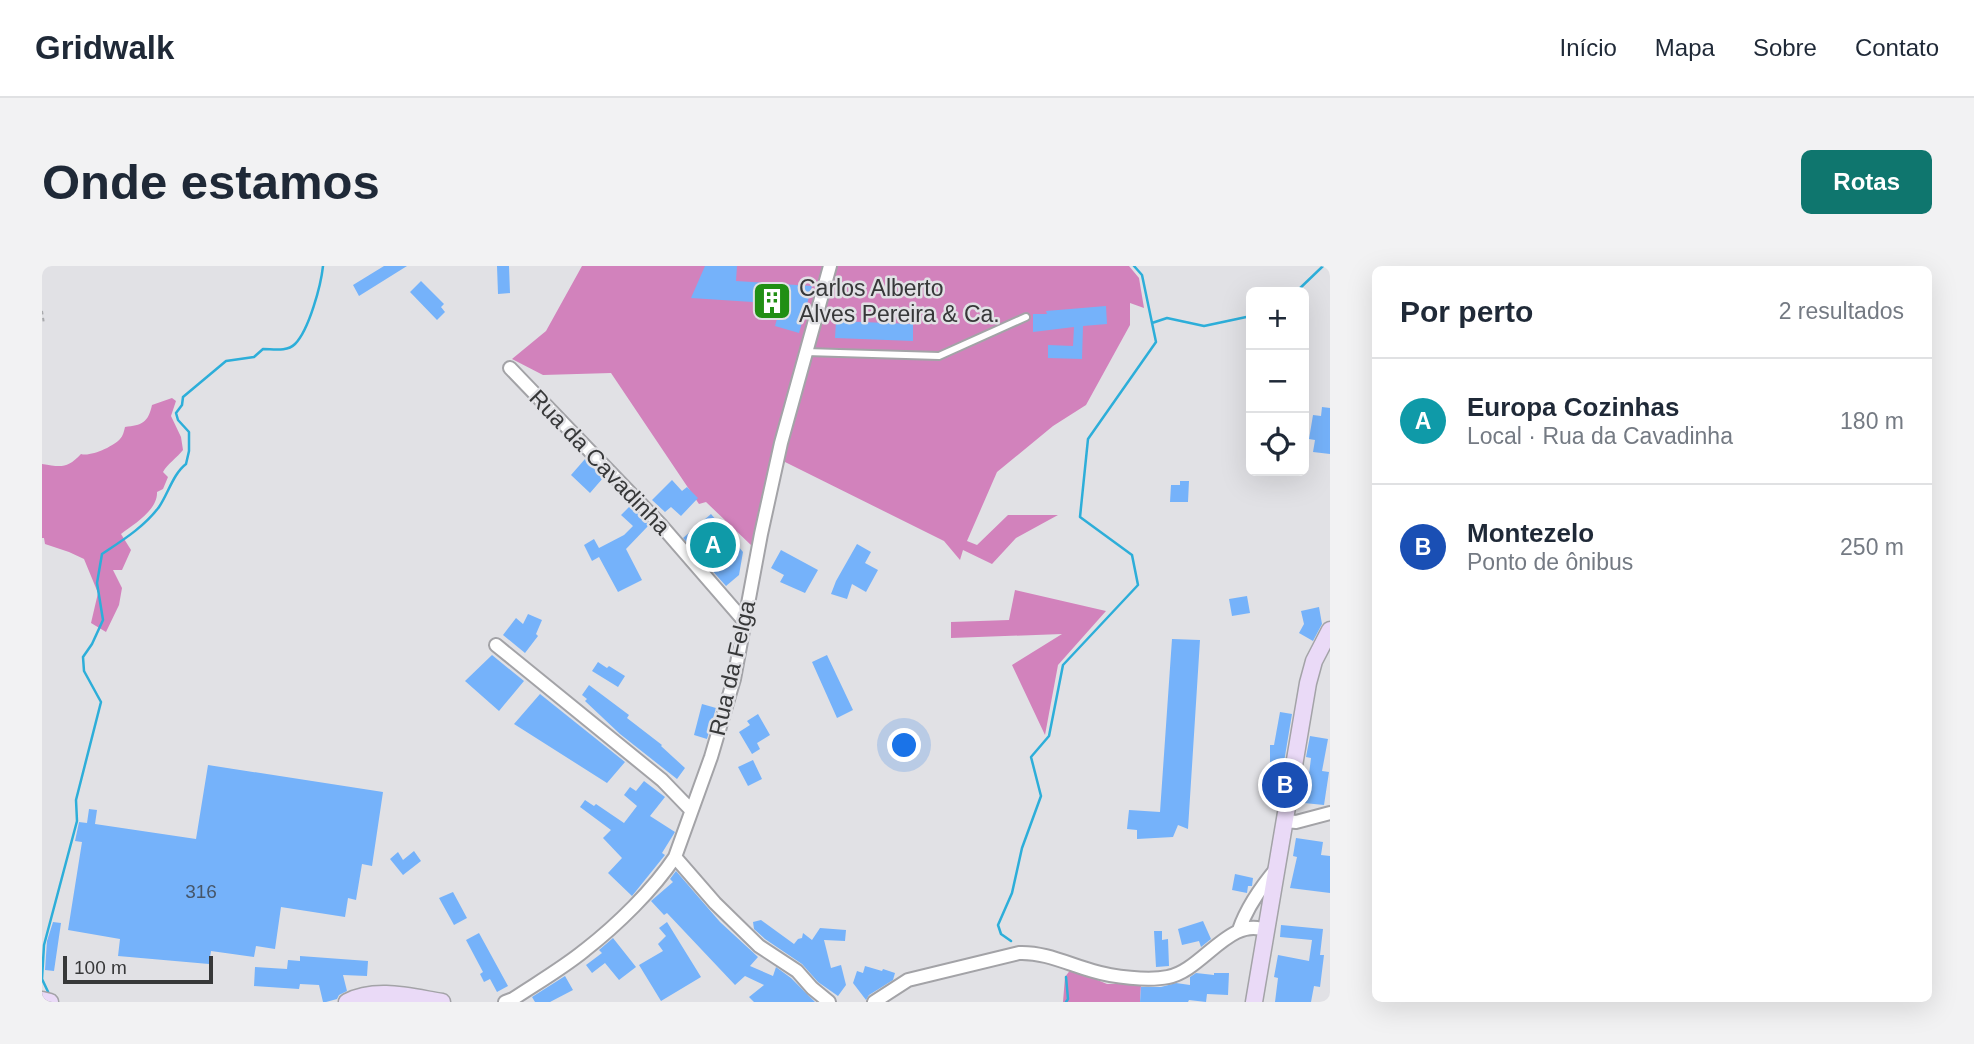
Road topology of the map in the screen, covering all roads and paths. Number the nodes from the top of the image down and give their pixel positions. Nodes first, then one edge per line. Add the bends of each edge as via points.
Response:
1 (830, 266) edge
2 (42, 311) edge
3 (1026, 317) dead end
4 (44, 324) dead end
5 (806, 352) junction
6 (510, 368) dead end
7 (745, 622) junction
8 (1330, 631) edge
9 (496, 645) dead end
10 (691, 810) junction
11 (1330, 813) edge
12 (1286, 821) junction
13 (675, 857) junction
14 (1278, 867) junction
15 (1239, 930) junction
16 (1267, 931) junction
17 (42, 1000) edge
18 (510, 1001) edge
19 (50, 1002) edge
20 (348, 1002) edge
21 (442, 1002) edge
22 (829, 1002) edge
23 (874, 1002) edge
24 (1254, 1002) edge

1 - 5 street, Rua da Felga
2 - 4 path
3 - 5 lane via 939,356
5 - 7 street, Rua da Felga via 781,443
6 - 7 street, Rua da Cavadinha via 660,523
7 - 10 street, Rua da Felga via 734,679
8 - 12 street via 1307,683
9 - 10 street via 662,780
10 - 13 street, Rua da Felga
11 - 12 street
12 - 14 street
13 - 18 street, Rua da Felga via 586,950
13 - 22 street via 759,946 797,971
14 - 15 street via 1262,885
14 - 16 street
15 - 16 street via 1252,926
15 - 23 street via 1171,977 1096,972 1034,952 1019,953 908,980
16 - 24 street
17 - 19 street
20 - 21 street via 385,994

